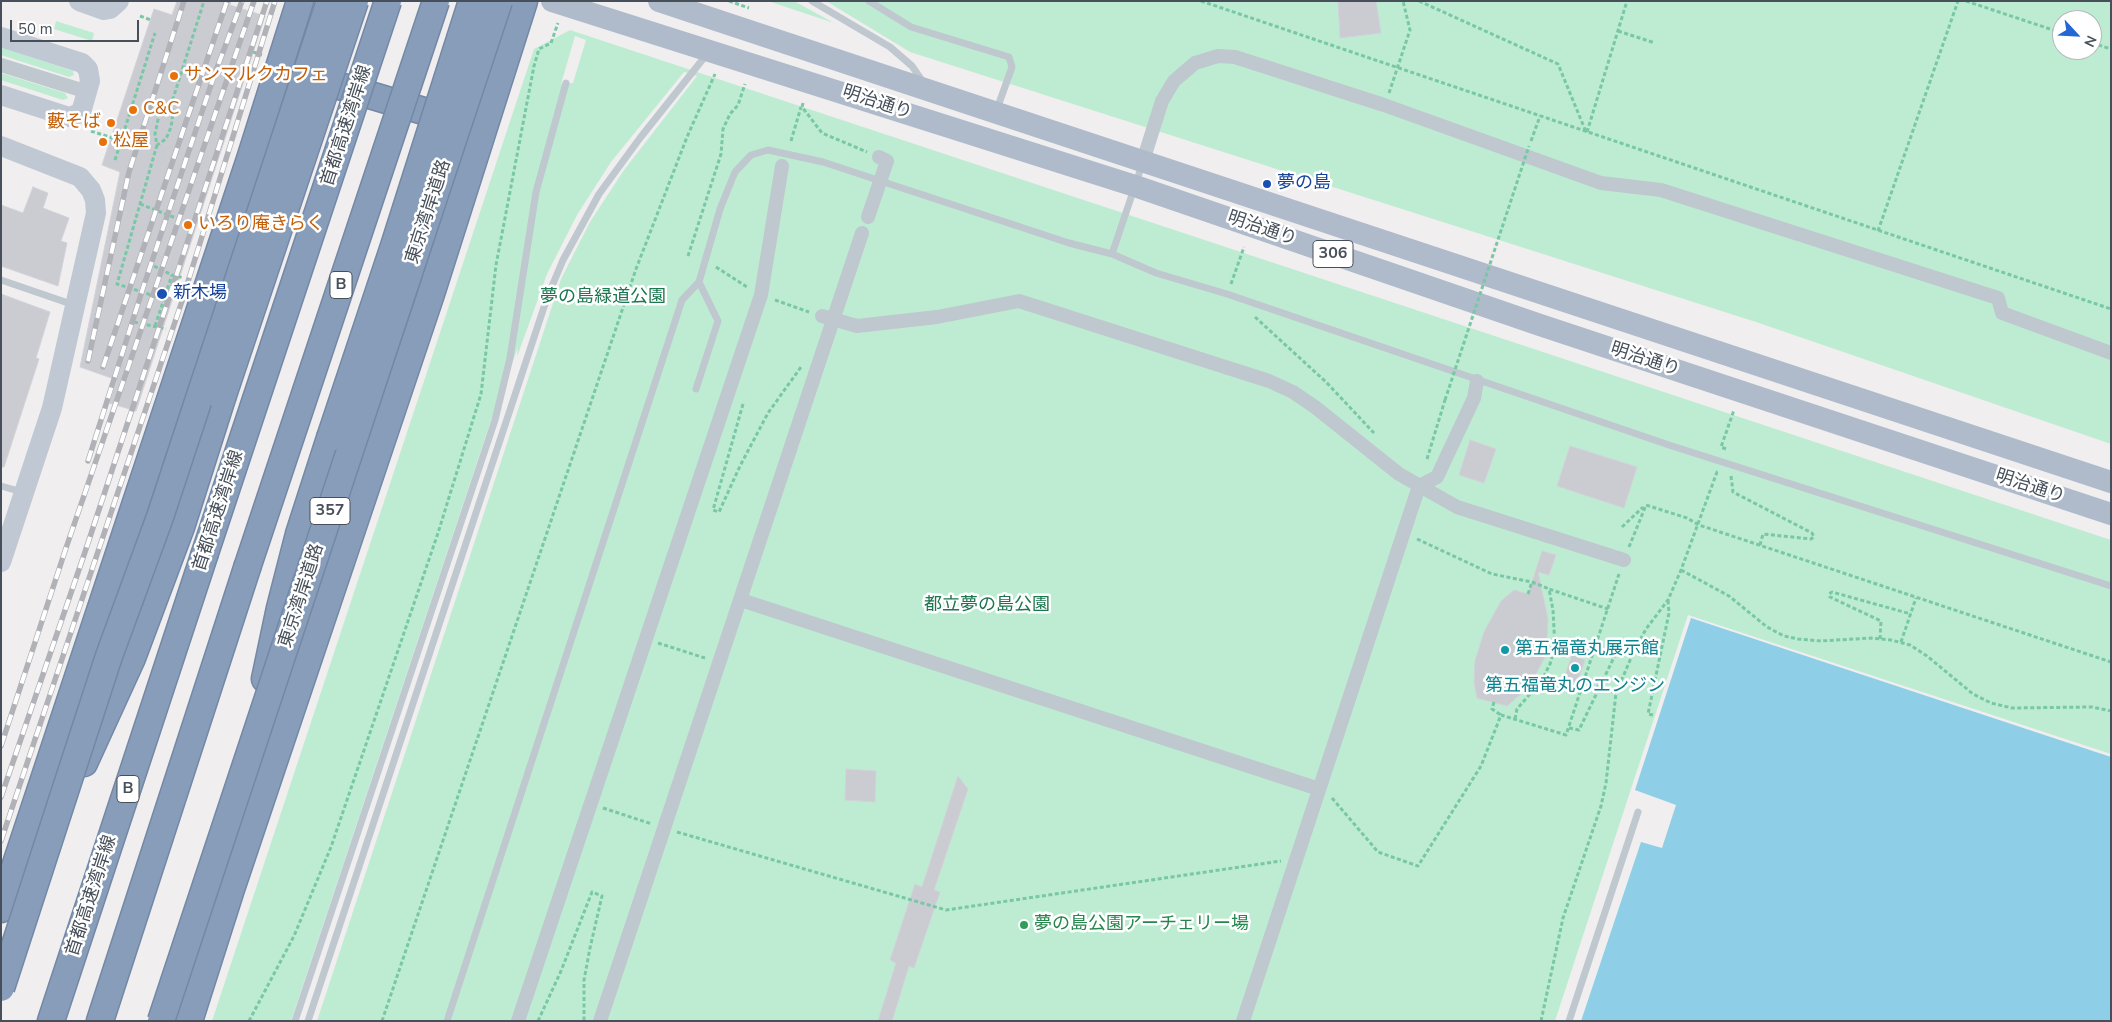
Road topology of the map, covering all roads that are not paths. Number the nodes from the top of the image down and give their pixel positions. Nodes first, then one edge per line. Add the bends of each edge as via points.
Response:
1 (79, 1) edge
2 (119, 1) edge
3 (300, 1) edge
4 (330, 1) edge
5 (355, 1) edge
6 (388, 1) edge
7 (436, 1) edge
8 (472, 1) edge
9 (499, 1) edge
10 (524, 1) edge
11 (659, 1) edge
12 (812, 1) edge
13 (869, 1) edge
14 (556, 8) edge
15 (1, 37) edge
16 (710, 50) junction
17 (1, 65) edge
18 (566, 83) dead end
19 (928, 90) junction
20 (1, 95) edge
21 (85, 98) junction
22 (996, 112) junction
23 (1, 146) edge
24 (879, 157) road end
25 (250, 159) junction
26 (1143, 161) junction
27 (782, 166) dead end
28 (1135, 186) junction
29 (868, 217) dead end
30 (862, 233) dead end
31 (1112, 254) junction
32 (1, 280) edge
33 (699, 282) junction
34 (431, 294) junction
35 (76, 305) junction
36 (827, 318) junction
37 (2111, 353) edge
38 (1477, 381) junction
39 (696, 389) dead end
40 (2111, 482) edge
41 (1, 486) edge
42 (1419, 486) junction
43 (24, 493) junction
44 (2111, 514) edge
45 (1624, 560) road end
46 (1, 562) edge
47 (2111, 586) edge
48 (741, 600) junction
49 (1320, 787) junction
50 (1638, 812) dead end
51 (231, 889) junction
52 (1, 909) edge
53 (1, 943) edge
54 (1, 988) edge
55 (51, 1021) edge
56 (100, 1021) edge
57 (161, 1021) edge
58 (189, 1021) edge
59 (295, 1021) edge
60 (308, 1021) edge
61 (447, 1021) edge
62 (518, 1021) edge
63 (600, 1021) edge
64 (1243, 1021) edge
65 (1569, 1021) edge

1 - 2 street via 104,10
3 - 25 highway
4 - 54 highway, bridge via 163,508 109,656
5 - 53 highway, bridge via 181,527 132,658 27,895
6 - 55 highway, 首都高速湾岸線 / B, bridge
7 - 56 highway, B, bridge
8 - 51 highway, bridge via 299,534 241,790 230,864
9 - 57 highway, 東京湾岸道路 / 357, bridge
10 - 34 highway, 357
11 - 19 main road, 明治通り / 306
12 - 19 lane via 890,47 912,66
13 - 22 lane via 911,28 1009,57 1012,67
14 - 16 main road, 明治通り / 306
15 - 21 street via 82,63 90,74
16 - 28 main road, 明治通り / 306
16 - 60 lane via 609,180 582,223 547,298
17 - 21 street via 81,90
18 - 59 lane via 536,192 510,358 496,420
19 - 22 main road, 明治通り / 306
20 - 21 street via 69,117 78,114
22 - 26 main road, 明治通り / 306
23 - 35 street via 80,177 91,190 96,213
24 - 29 street, bridge via 887,161
25 - 34 highway via 265,150 278,135 298,98 315,83 326,82 437,115 448,130 450,141 426,242 424,272
25 - 52 highway
26 - 28 lane
26 - 37 street via 1162,101 1174,81 1195,63 1218,56 1235,57 1384,105 1600,183 1661,190 1998,298 2002,313
26 - 40 main road, 明治通り / 306
27 - 62 street via 766,297 646,638
28 - 31 lane
28 - 44 main road, 明治通り / 306 via 1531,322
30 - 36 street
31 - 33 lane via 1069,243 823,162 768,150 751,155 735,172 720,209
31 - 38 lane via 1156,273 1227,294
32 - 35 lane
33 - 39 lane via 718,321
33 - 61 lane via 682,300
34 - 51 highway, 357
35 - 43 street via 52,408
36 - 42 street via 857,326 937,317 1018,301 1269,381 1294,392
36 - 48 street via 819,361
38 - 42 street via 1474,398 1437,477
38 - 47 lane
41 - 43 lane
42 - 45 street via 1457,508
42 - 49 street
43 - 46 street
48 - 49 street
48 - 63 street
49 - 64 street
50 - 65 lane
51 - 58 highway, 357

